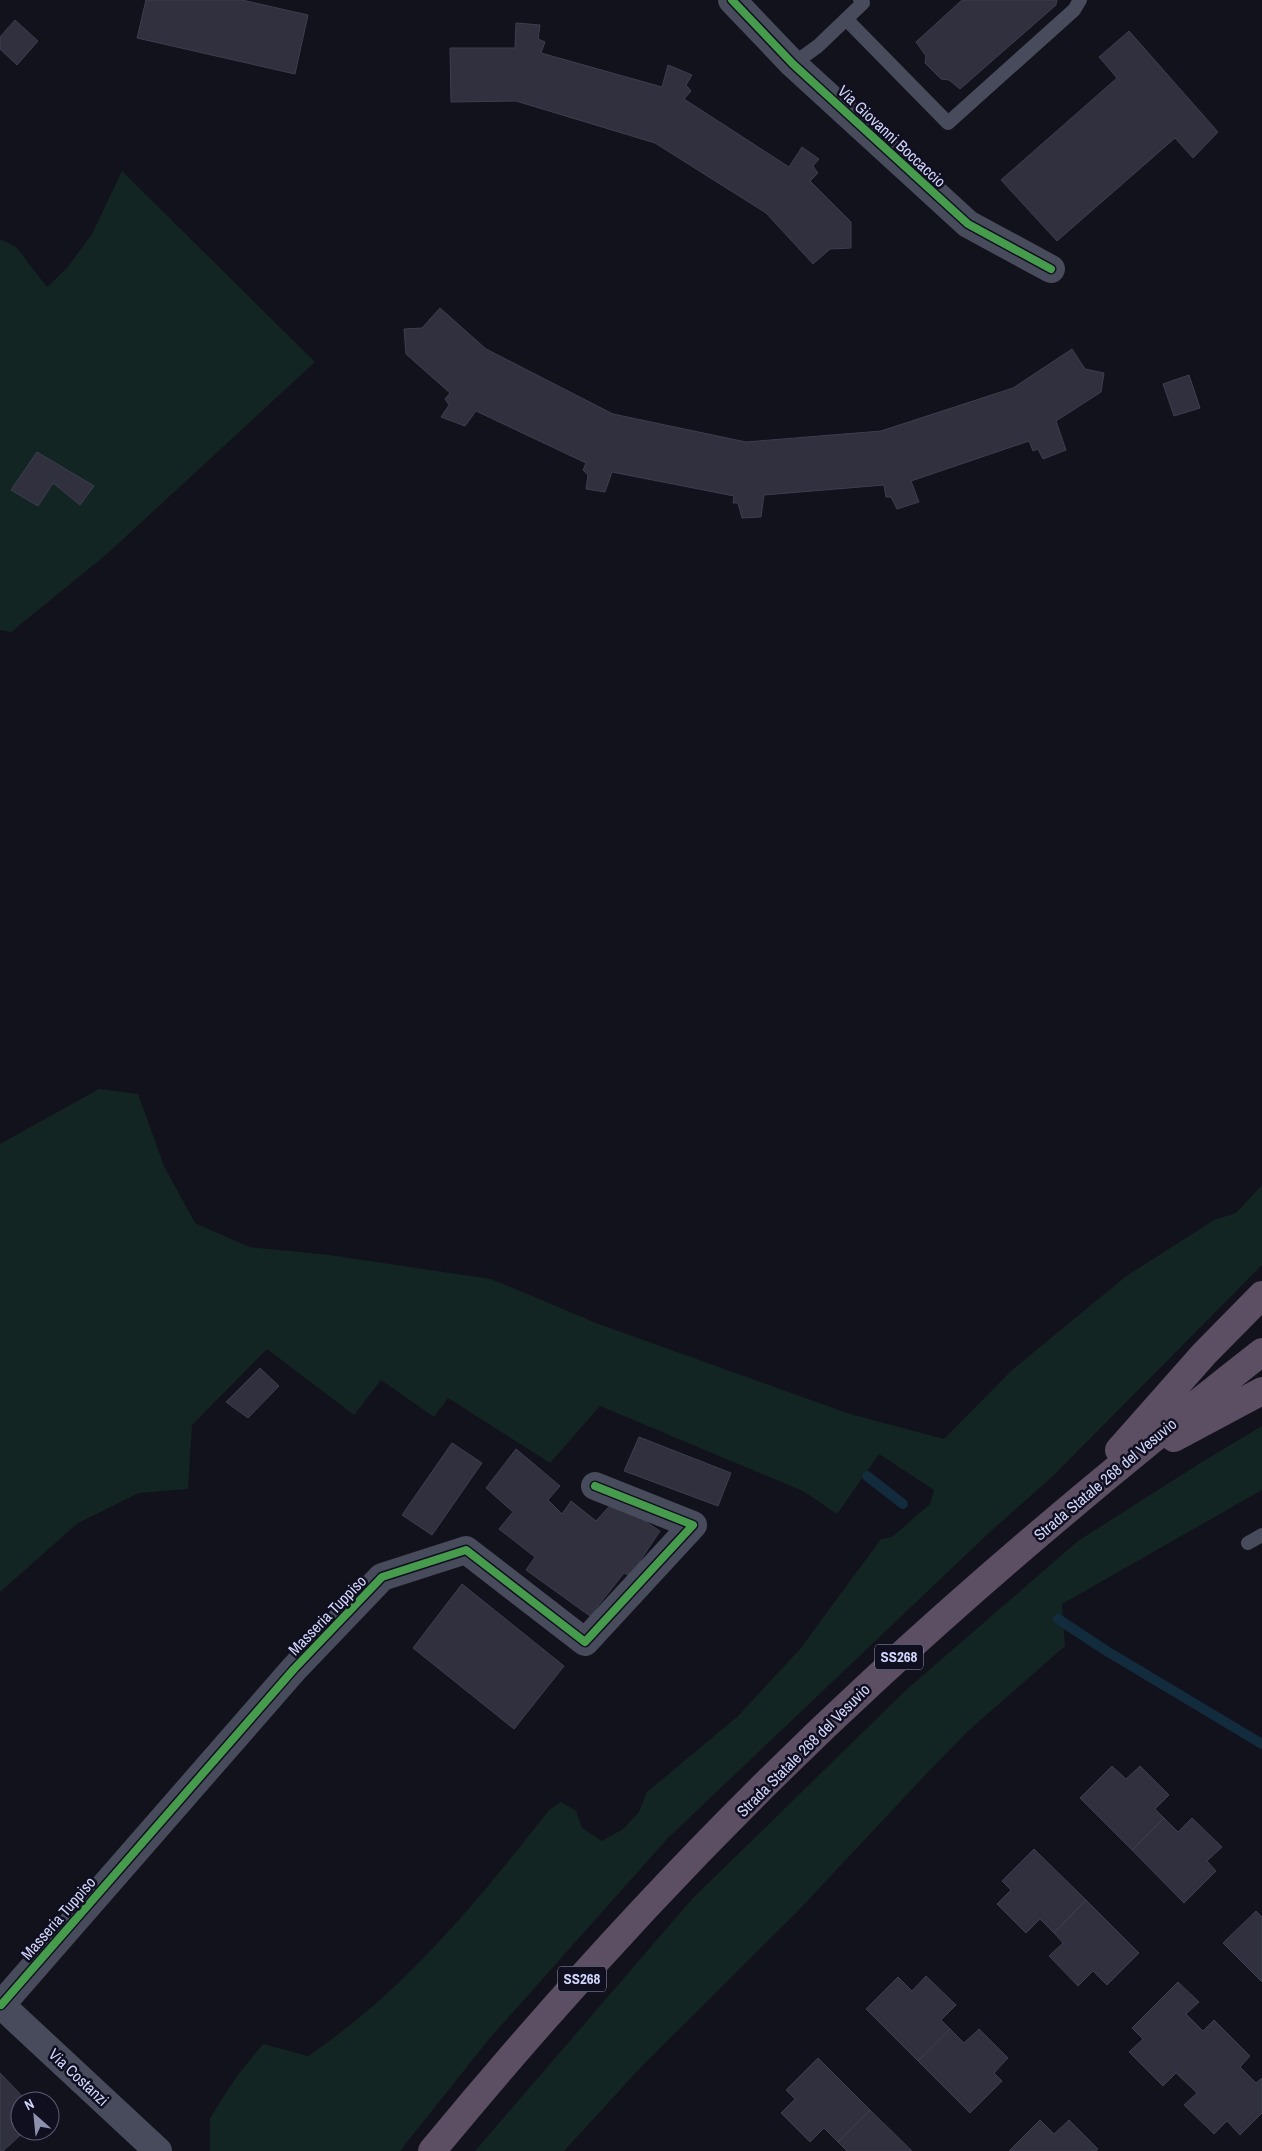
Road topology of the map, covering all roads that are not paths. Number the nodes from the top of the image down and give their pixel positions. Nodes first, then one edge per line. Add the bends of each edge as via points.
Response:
1 (732, 0) edge
2 (860, 0) edge
3 (1080, 0) edge
4 (846, 19) junction
5 (793, 64) junction
6 (1051, 269) dead end
7 (1262, 1295) edge
8 (1262, 1352) edge
9 (1262, 1391) edge
10 (1121, 1465) junction
11 (595, 1486) dead end
12 (1066, 1510) junction
13 (1262, 1535) edge
14 (1248, 1543) dead end
15 (0, 2004) edge
16 (158, 2151) edge
17 (432, 2151) edge

1 - 5 street, Via Giovanni Boccaccio
2 - 4 lane via 863,3
3 - 4 lane via 1074,10 948,122
4 - 5 lane
5 - 6 street, Via Giovanni Boccaccio via 968,224
7 - 12 highway via 1204,1354
8 - 10 highway, Strada Statale 268 del Vesuvio / SS268
9 - 10 highway
10 - 12 highway, Strada Statale 268 del Vesuvio / SS268
11 - 15 street, Masseria Tuppiso via 693,1525 585,1642 466,1550 382,1577 294,1669
12 - 17 highway, Strada Statale 268 del Vesuvio / SS268 via 871,1683 739,1812 617,1940
13 - 14 lane
15 - 16 street, Via Costanzi

